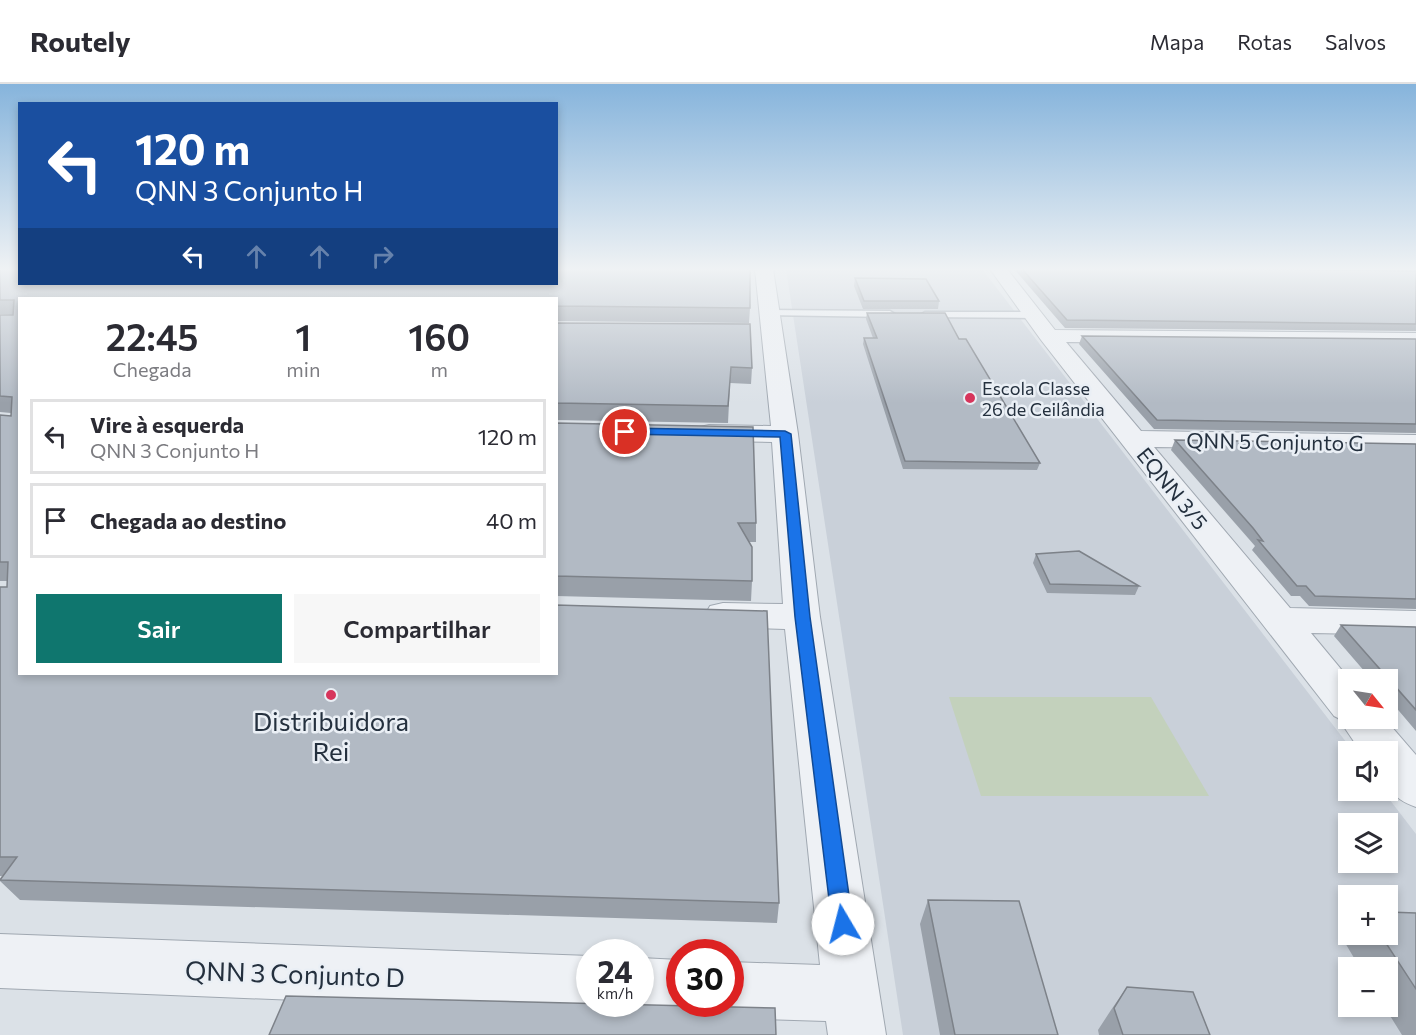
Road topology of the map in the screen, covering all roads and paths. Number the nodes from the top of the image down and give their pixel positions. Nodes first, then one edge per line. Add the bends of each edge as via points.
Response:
1 (763, 313) edge
2 (1031, 313) edge
3 (900, 314) edge
4 (912, 314) edge
5 (763, 325) junction
6 (1040, 325) junction
7 (1416, 339) edge
8 (682, 432) edge
9 (785, 434) junction
10 (1134, 439) junction
11 (1416, 443) edge
12 (685, 614) edge
13 (802, 617) junction
14 (1279, 620) junction
15 (1416, 622) edge
16 (1338, 693) edge
17 (1368, 729) edge
18 (1378, 741) edge
19 (1398, 766) edge
20 (1416, 788) edge
21 (0, 961) edge
22 (576, 983) edge
23 (744, 993) edge
24 (854, 1015) edge

1 - 5 street
2 - 6 street, EQNN 3/5
3 - 5 lane
4 - 6 lane
5 - 9 street
6 - 7 street
6 - 10 street, EQNN 3/5
8 - 9 street
9 - 13 street
10 - 11 street, QNN 5 Conjunto G
10 - 14 street, EQNN 3/5
12 - 13 street
13 - 24 street
14 - 15 street
14 - 16 street, EQNN 3/5
17 - 18 street
19 - 20 street
21 - 22 street, QNN 3 Conjunto D
23 - 24 street

